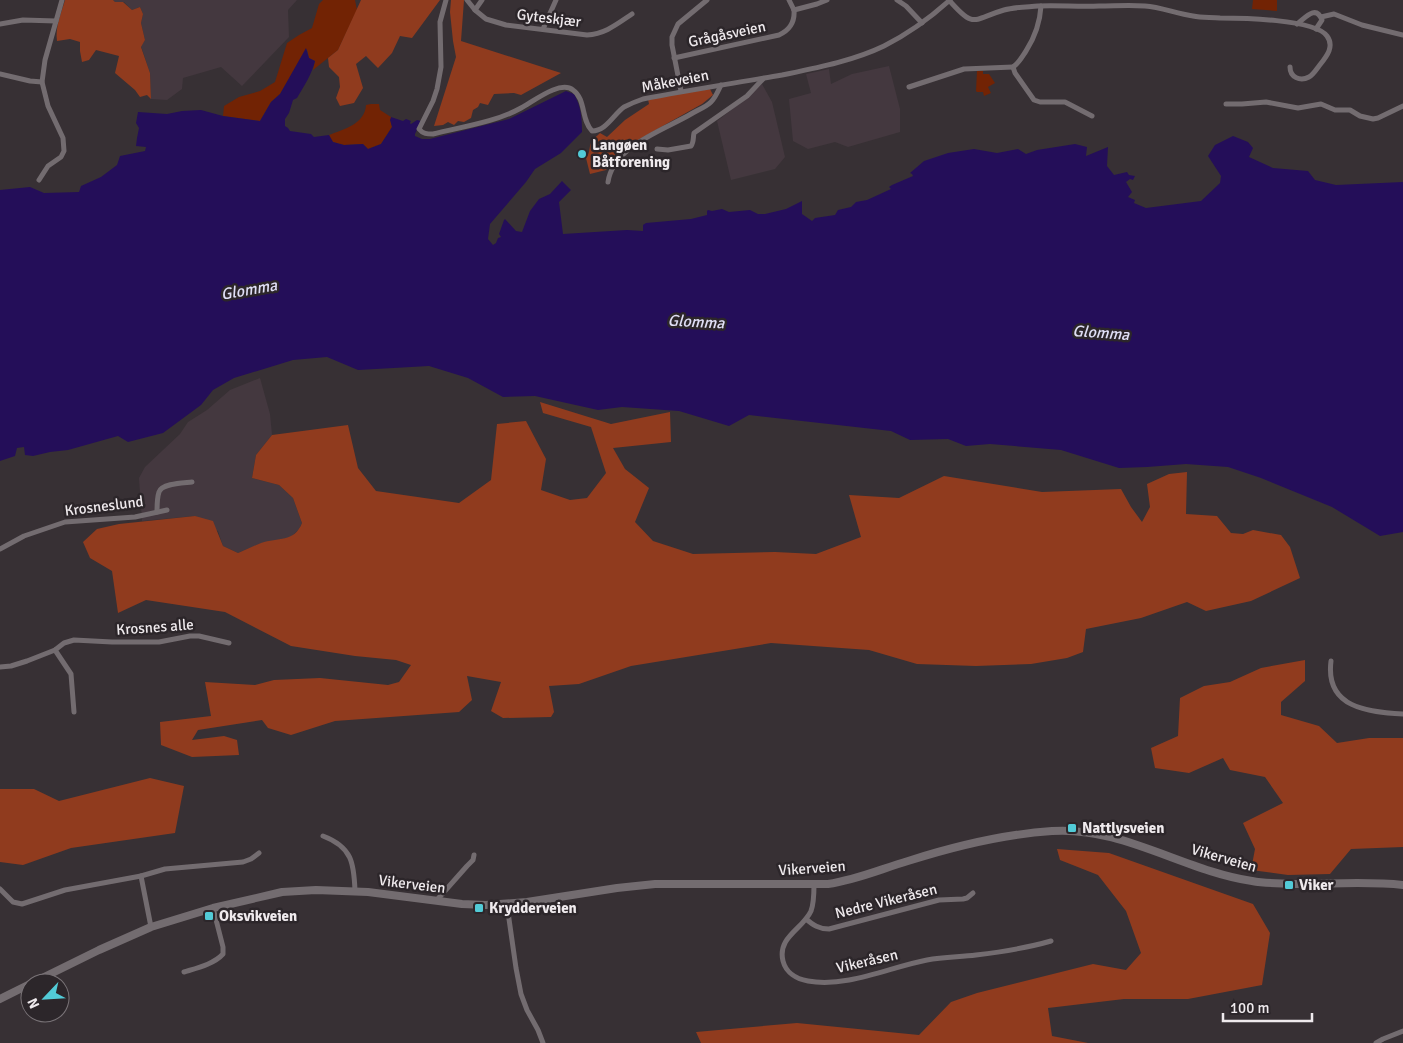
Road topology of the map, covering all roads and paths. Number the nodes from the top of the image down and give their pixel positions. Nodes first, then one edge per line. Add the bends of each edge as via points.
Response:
1 (62, 0) edge
2 (446, 0) edge
3 (467, 0) edge
4 (482, 0) edge
5 (556, 0) edge
6 (707, 0) edge
7 (789, 0) edge
8 (826, 0) edge
9 (898, 0) edge
10 (949, 0) edge
11 (1041, 6) junction
12 (475, 10) junction
13 (794, 10) junction
14 (632, 14) dead end
15 (1321, 17) junction
16 (56, 21) junction
17 (922, 23) junction
18 (0, 24) edge
19 (1297, 24) junction
20 (1316, 29) junction
21 (543, 30) junction
22 (1403, 35) edge
23 (674, 58) junction
24 (1013, 67) junction
25 (1290, 67) dead end
26 (0, 74) edge
27 (763, 78) junction
28 (42, 82) junction
29 (721, 86) junction
30 (909, 87) dead end
31 (681, 92) junction
32 (1226, 104) dead end
33 (1403, 106) edge
34 (1092, 116) dead end
35 (657, 149) dead end
36 (39, 180) dead end
37 (608, 182) dead end
38 (192, 482) dead end
39 (167, 510) dead end
40 (157, 512) junction
41 (0, 549) edge
42 (229, 643) dead end
43 (55, 650) junction
44 (1331, 660) dead end
45 (0, 667) edge
46 (74, 712) dead end
47 (1403, 714) edge
48 (323, 836) dead end
49 (259, 853) dead end
50 (474, 855) dead end
51 (141, 876) junction
52 (814, 884) junction
53 (1403, 885) edge
54 (0, 889) edge
55 (355, 891) junction
56 (973, 893) dead end
57 (436, 900) junction
58 (507, 905) junction
59 (213, 908) junction
60 (806, 919) junction
61 (151, 927) junction
62 (1051, 941) dead end
63 (184, 972) dead end
64 (51, 973) edge
65 (20, 989) edge
66 (0, 999) edge
67 (1403, 1031) edge
68 (543, 1043) edge
69 (1376, 1043) edge

1 - 16 street
2 - 31 street, Måkeveien via 440,22 441,67 437,89 419,129 426,134 505,115 565,86 577,94 589,128 598,131 633,103
3 - 12 street, Gyteskjær
4 - 12 street
5 - 21 street
6 - 23 street via 678,24 672,37
7 - 13 street
8 - 13 street
9 - 17 street
10 - 11 street via 961,14 975,20 1005,10
10 - 17 street, Måkeveien
11 - 19 street via 1147,6 1192,16 1268,19
11 - 24 street via 1035,36
12 - 21 street, Gyteskjær via 486,19 506,25
13 - 23 street, Grågåsveien via 792,24 779,35
14 - 21 street, Gyteskjær via 597,34
15 - 19 street via 1312,13
15 - 20 street
15 - 22 street via 1340,16
16 - 18 street via 23,20
16 - 28 street
17 - 27 street, Måkeveien via 883,46 858,56 809,70
19 - 20 street
20 - 25 street via 1327,36 1330,44 1324,60 1312,76 1304,79 1292,74
23 - 31 street
24 - 30 street via 964,69
24 - 34 street via 1034,100 1065,102
26 - 28 street
27 - 29 street, Måkeveien
27 - 35 street via 747,96 694,133 691,146
28 - 36 street via 51,115 61,131 64,150
29 - 31 street, Måkeveien
29 - 37 street via 710,103 641,140 627,151 609,173
32 - 33 street via 1266,102 1298,108 1321,104 1373,119
38 - 40 street, Krosneslund via 160,488
39 - 40 street, Krosneslund
40 - 41 street, Krosneslund via 135,517 65,522 24,536
42 - 43 street, Krosnes alle via 199,636 159,642 74,640
43 - 45 street, Krosnes alle
43 - 46 street via 71,674
44 - 47 street via 1332,681 1338,696 1368,710
48 - 55 street via 341,845 348,853
49 - 51 street via 243,862 179,867
50 - 57 street
51 - 54 street via 65,890 22,904 12,902
51 - 61 street
52 - 53 main road, Vikerveien via 850,880 929,854 982,842 1052,830 1083,830 1252,881
52 - 58 main road, Vikerveien via 655,884
52 - 60 street, Vikeråsen via 812,910
55 - 57 main road, Vikerveien
55 - 59 main road, Vikerveien via 282,892
56 - 60 street, Nedre Vikeråsen via 967,898 939,900 829,929 811,924
57 - 58 main road, Vikerveien
58 - 68 street via 521,994
59 - 61 main road, Vikerveien
59 - 63 street via 223,954 210,963
60 - 62 street, Vikeråsen via 788,936 782,957 792,974 810,981 852,979 926,960 976,955
61 - 64 main road, Vikerveien
65 - 66 main road, Vikerveien
67 - 69 street

